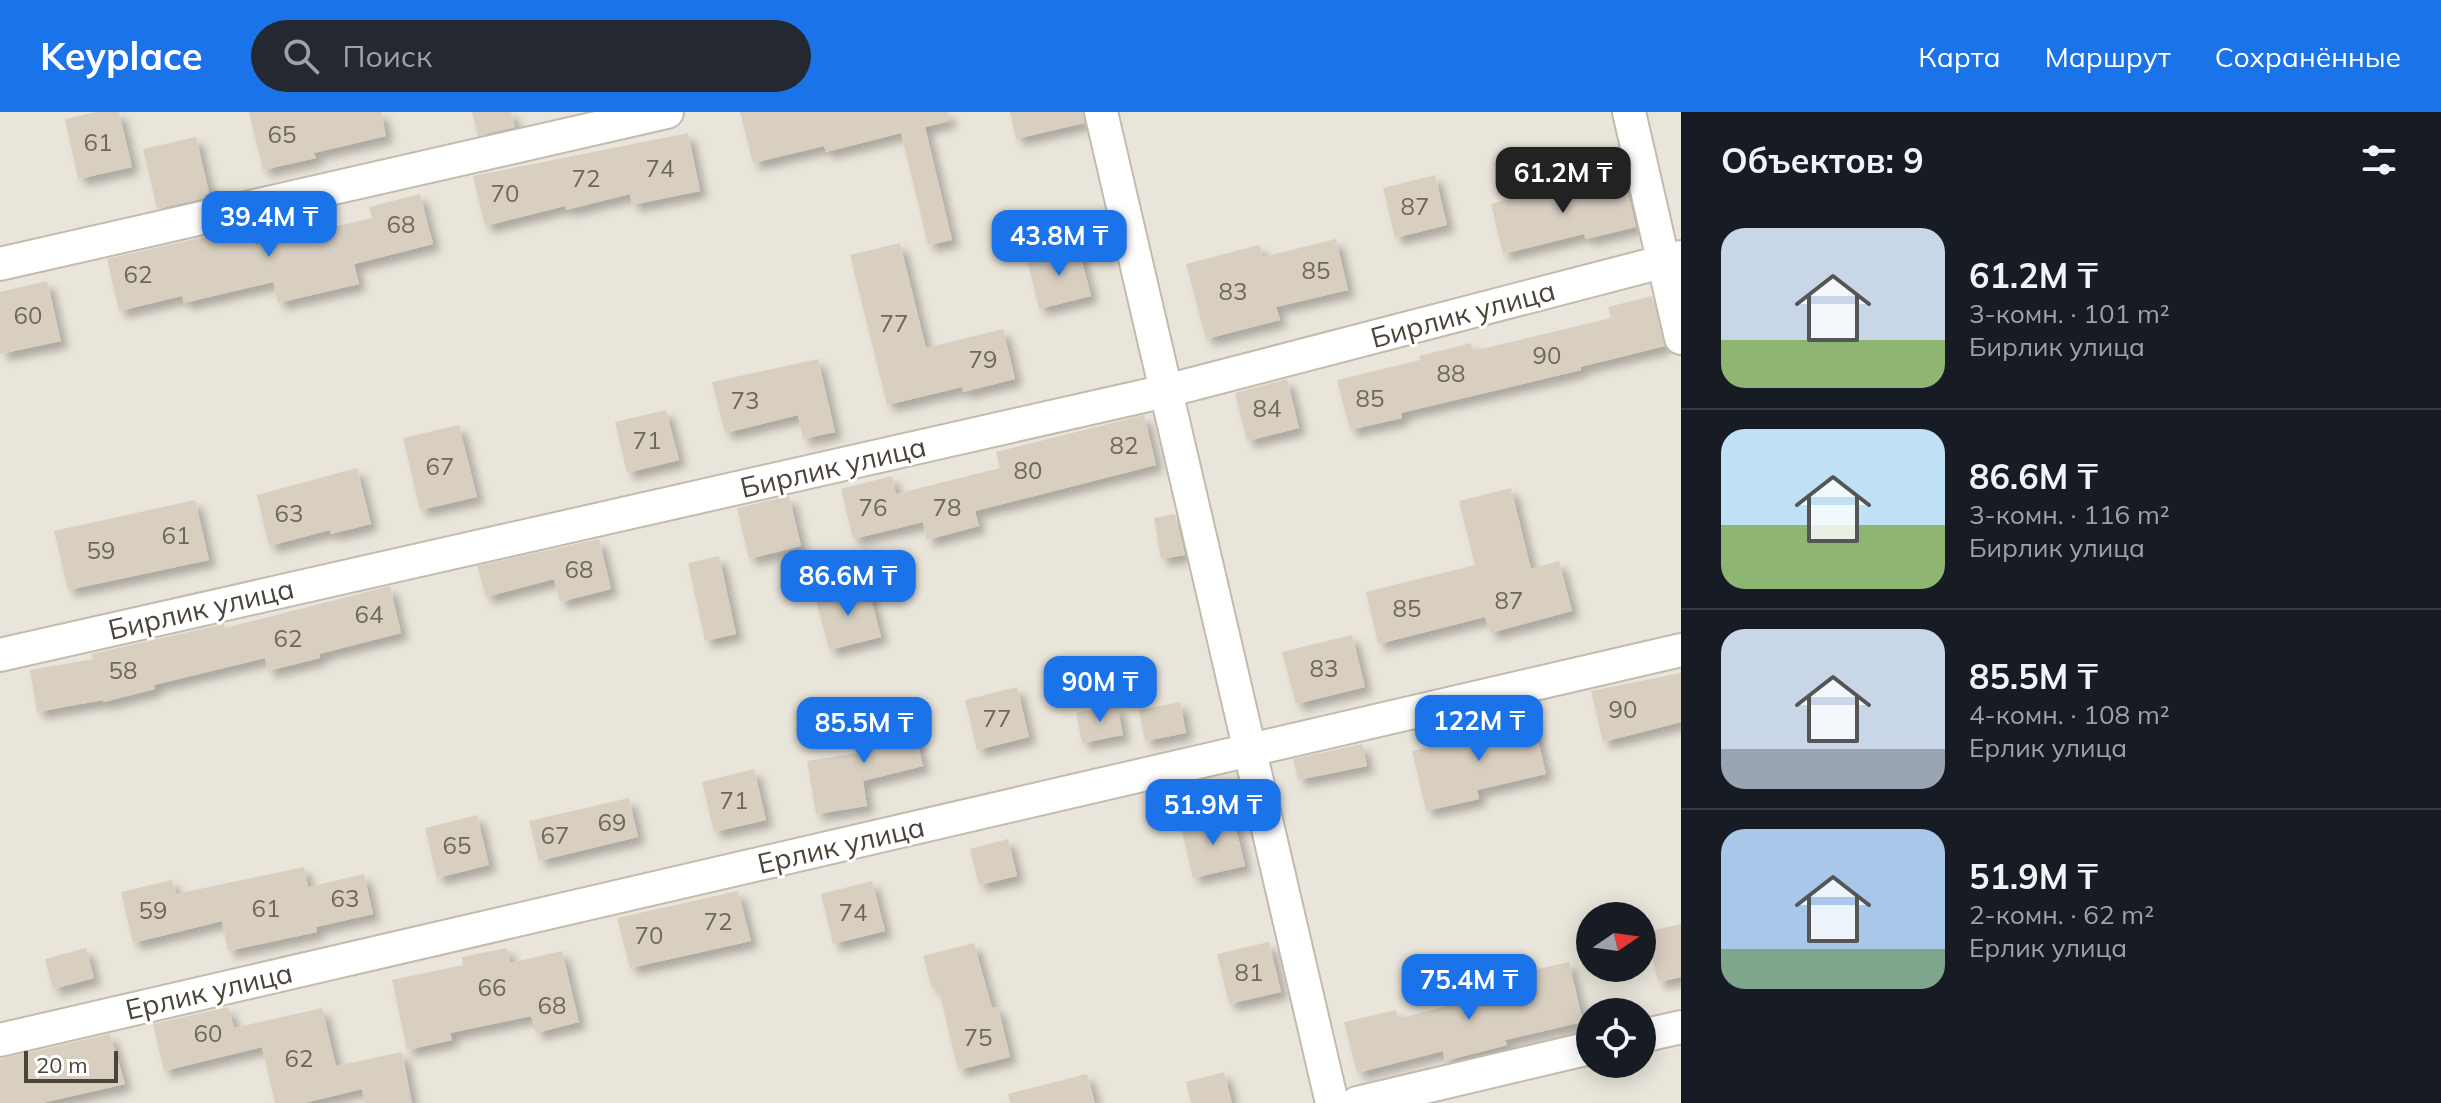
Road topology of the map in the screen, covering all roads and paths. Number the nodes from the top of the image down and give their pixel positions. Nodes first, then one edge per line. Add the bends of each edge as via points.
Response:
1 (667, 112) edge
2 (1101, 112) edge
3 (1629, 112) edge
4 (1672, 260) edge
5 (0, 264) edge
6 (1681, 338) edge
7 (1166, 391) junction
8 (1681, 650) edge
9 (0, 655) edge
10 (1250, 750) junction
11 (1681, 1027) edge
12 (1656, 1033) edge
13 (0, 1040) edge
14 (1576, 1051) edge
15 (1332, 1103) edge
16 (1357, 1103) edge

1 - 5 street
2 - 7 street
3 - 4 street
4 - 6 street
4 - 7 street, Бирлик улица
7 - 9 street, Бирлик улица
7 - 10 street
8 - 10 street, Ерлик улица
10 - 13 street, Ерлик улица
10 - 15 street
11 - 12 street
14 - 16 street

